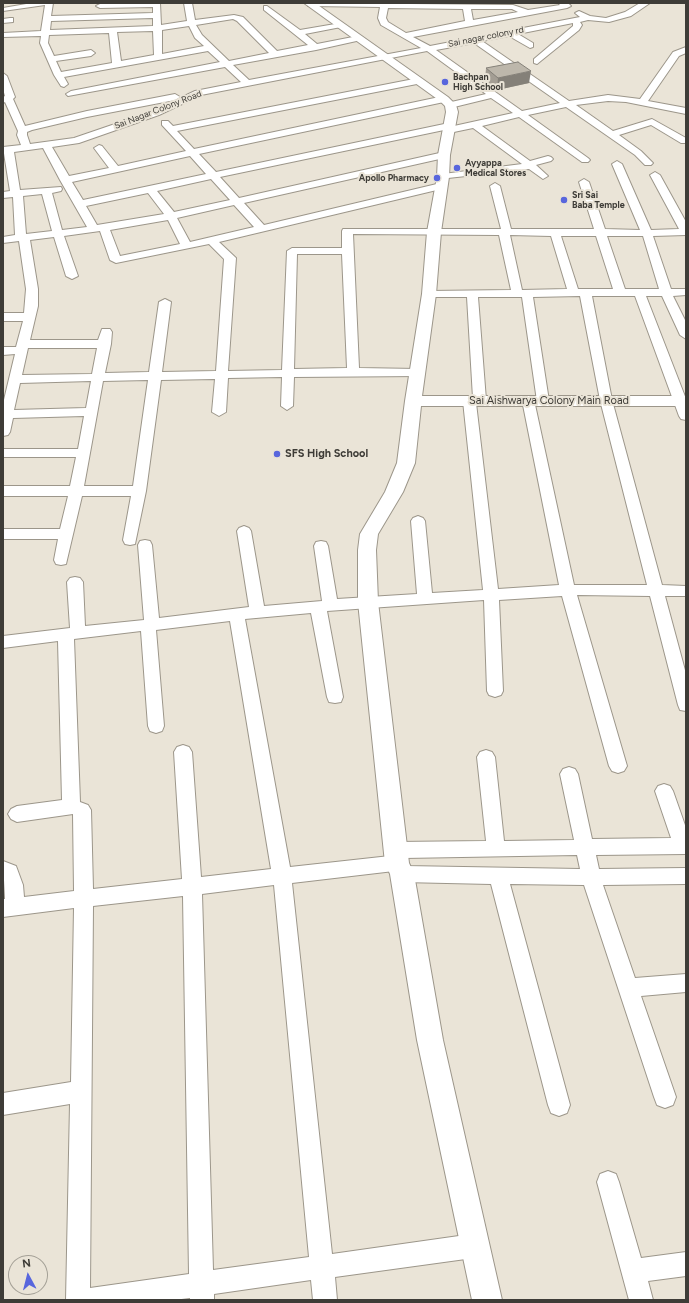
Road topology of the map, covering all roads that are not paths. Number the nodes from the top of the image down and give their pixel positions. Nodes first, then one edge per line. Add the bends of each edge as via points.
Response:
1 (45, 3) edge
2 (49, 3) edge
3 (188, 3) edge
4 (646, 3) edge
5 (100, 4) edge
6 (310, 4) edge
7 (564, 4) edge
8 (404, 5) edge
9 (488, 5) edge
10 (384, 6) junction
11 (4, 7) edge
12 (467, 7) junction
13 (268, 8) dead end
14 (528, 13) junction
15 (157, 15) junction
16 (514, 15) junction
17 (97, 17) junction
18 (588, 18) junction
19 (46, 20) junction
20 (575, 20) junction
21 (7, 21) edge
22 (469, 23) junction
23 (192, 24) junction
24 (338, 25) junction
25 (156, 28) junction
26 (532, 28) junction
27 (113, 30) junction
28 (434, 30) junction
29 (44, 32) junction
30 (510, 32) junction
31 (299, 33) junction
32 (12, 34) junction
33 (3, 35) edge
34 (405, 36) junction
35 (358, 38) junction
36 (474, 39) junction
37 (552, 39) junction
38 (454, 43) junction
39 (530, 45) dead end
40 (316, 47) junction
41 (209, 48) junction
42 (428, 48) junction
43 (686, 50) edge
44 (91, 53) dead end
45 (275, 54) junction
46 (384, 57) junction
47 (158, 58) junction
48 (51, 59) junction
49 (537, 61) dead end
50 (226, 64) junction
51 (117, 65) junction
52 (58, 75) junction
53 (3, 78) edge
54 (419, 81) junction
55 (248, 84) junction
56 (198, 93) junction
57 (71, 94) junction
58 (493, 95) junction
59 (617, 98) junction
60 (6, 100) edge
61 (686, 100) edge
62 (447, 102) junction
63 (643, 102) junction
64 (566, 104) junction
65 (672, 108) junction
66 (686, 111) edge
67 (156, 113) junction
68 (87, 114) junction
69 (521, 114) junction
70 (645, 117) junction
71 (476, 125) junction
72 (449, 128) junction
73 (171, 129) junction
74 (23, 131) junction
75 (610, 135) junction
76 (684, 141) dead end
77 (46, 145) junction
78 (27, 147) junction
79 (99, 148) dead end
80 (6, 150) edge
81 (190, 152) junction
82 (444, 155) junction
83 (548, 159) dead end
84 (585, 160) dead end
85 (648, 163) dead end
86 (617, 164) dead end
87 (530, 165) junction
88 (115, 170) junction
89 (213, 176) junction
90 (542, 176) dead end
91 (655, 176) dead end
92 (442, 182) junction
93 (584, 182) dead end
94 (68, 183) junction
95 (496, 186) dead end
96 (46, 190) junction
97 (150, 190) junction
98 (17, 194) junction
99 (3, 195) edge
100 (236, 201) junction
101 (81, 204) junction
102 (171, 216) junction
103 (99, 228) junction
104 (262, 228) junction
105 (434, 232) junction
106 (555, 232) junction
107 (601, 232) junction
108 (686, 232) edge
109 (59, 233) junction
110 (505, 233) junction
111 (647, 233) junction
112 (22, 238) junction
113 (3, 240) edge
114 (211, 240) junction
115 (187, 246) junction
116 (347, 251) junction
117 (72, 276) dead end
118 (579, 292) junction
119 (620, 292) junction
120 (639, 292) junction
121 (666, 292) junction
122 (686, 292) edge
123 (472, 293) junction
124 (522, 293) junction
125 (430, 294) junction
126 (165, 302) dead end
127 (29, 317) junction
128 (3, 318) edge
129 (686, 335) edge
130 (22, 347) junction
131 (3, 351) edge
132 (353, 372) junction
133 (417, 373) junction
134 (287, 374) junction
135 (221, 375) junction
136 (97, 377) junction
137 (155, 377) junction
138 (10, 385) edge
139 (475, 400) junction
140 (606, 400) junction
141 (413, 401) junction
142 (535, 401) junction
143 (287, 406) dead end
144 (684, 406) edge
145 (91, 412) junction
146 (219, 412) dead end
147 (7, 414) junction
148 (3, 431) edge
149 (84, 452) junction
150 (3, 453) edge
151 (3, 491) edge
152 (139, 491) junction
153 (76, 492) junction
154 (418, 521) dead end
155 (244, 531) dead end
156 (3, 534) edge
157 (66, 534) junction
158 (130, 540) dead end
159 (145, 546) dead end
160 (321, 546) dead end
161 (61, 560) dead end
162 (75, 582) dead end
163 (568, 590) junction
164 (657, 591) junction
165 (686, 591) edge
166 (491, 594) junction
167 (424, 598) junction
168 (368, 602) junction
169 (324, 606) junction
170 (257, 612) junction
171 (237, 615) junction
172 (150, 625) junction
173 (72, 634) junction
174 (3, 642) edge
175 (495, 691) dead end
176 (335, 697) dead end
177 (686, 705) edge
178 (156, 726) dead end
179 (182, 752) dead end
180 (486, 757) dead end
181 (618, 766) dead end
182 (569, 774) dead end
183 (664, 791) dead end
184 (71, 806) junction
185 (17, 814) dead end
186 (685, 846) edge
187 (586, 847) junction
188 (496, 849) junction
189 (430, 850) junction
190 (398, 862) junction
191 (3, 869) edge
192 (434, 874) junction
193 (282, 876) junction
194 (498, 876) junction
195 (591, 877) junction
196 (684, 880) edge
197 (192, 886) junction
198 (84, 899) junction
199 (9, 907) edge
200 (686, 983) edge
201 (628, 988) junction
202 (82, 1091) junction
203 (664, 1097) dead end
204 (3, 1104) edge
205 (559, 1105) dead end
206 (608, 1182) dead end
207 (473, 1246) junction
208 (686, 1264) edge
209 (322, 1266) junction
210 (633, 1271) junction
211 (202, 1292) edge
212 (78, 1300) edge
213 (87, 1300) edge
214 (325, 1300) edge
215 (487, 1300) edge
216 (642, 1300) edge

1 - 11 street
2 - 19 street
3 - 23 street
4 - 18 street via 615,19
5 - 15 street via 157,4
5 - 17 street
6 - 10 street
6 - 24 street
7 - 14 street
7 - 18 street
8 - 10 street
8 - 12 street via 428,10
9 - 12 street
9 - 14 street via 517,8
10 - 34 street via 384,23
11 - 21 street
12 - 22 street
13 - 31 street
14 - 16 street
15 - 17 street
15 - 25 street
16 - 22 street
16 - 26 street
17 - 19 street
18 - 20 street, Sai nagar colony rd
19 - 29 street
20 - 26 street, Sai nagar colony rd
20 - 37 street via 578,25 576,28
21 - 32 street
22 - 28 street
23 - 25 street
23 - 41 street via 198,36
23 - 45 street via 228,17 240,19
24 - 31 street
24 - 35 street
25 - 27 street
25 - 47 street
26 - 30 street, Sai nagar colony rd
26 - 37 street
27 - 29 street
27 - 51 street
28 - 34 street
28 - 38 street
29 - 32 street
29 - 48 street via 44,43
30 - 36 street, Sai nagar colony rd
30 - 39 street
31 - 40 street
32 - 33 street
34 - 42 street
35 - 40 street
35 - 46 street
36 - 38 street, Sai nagar colony rd
36 - 64 street
37 - 49 street
38 - 42 street, Sai nagar colony rd
40 - 45 street
41 - 47 street
41 - 50 street
42 - 46 street, Sai nagar colony rd
42 - 58 street
43 - 63 street via 676,54
44 - 48 street via 71,60
45 - 50 street
46 - 54 street
46 - 55 street, Sai Nagar Colony Road
47 - 51 street
48 - 52 street
50 - 55 street
50 - 57 street
51 - 52 street
52 - 57 street
53 - 60 street via 10,97
54 - 62 street
54 - 73 street
55 - 56 street, Sai Nagar Colony Road
56 - 67 street, Sai Nagar Colony Road
56 - 68 street
57 - 68 street
58 - 62 street
58 - 69 street
59 - 63 street
59 - 64 street
59 - 70 street
60 - 74 street
61 - 65 street
62 - 72 street via 452,112
62 - 81 street
63 - 65 street
64 - 69 street
64 - 75 street
65 - 66 street
67 - 73 street
67 - 77 street, Sai Nagar Colony Road via 76,141
68 - 74 street
69 - 71 street
69 - 84 street
70 - 75 street
70 - 76 street
71 - 72 street
71 - 87 street
72 - 82 street
72 - 89 street
73 - 81 street
74 - 78 street
75 - 85 street via 638,153
77 - 78 street, Sai Nagar Colony Road
77 - 94 street
78 - 80 street, Sai Nagar Colony Road
79 - 88 street
80 - 98 street
81 - 88 street
81 - 89 street
82 - 92 street
82 - 100 street
83 - 87 street
86 - 111 street
87 - 90 street
87 - 92 street
88 - 94 street
89 - 97 street
89 - 100 street
91 - 108 street
92 - 104 street
92 - 105 street
93 - 107 street
94 - 96 street
94 - 101 street
95 - 110 street
96 - 98 street
96 - 109 street
97 - 101 street
97 - 102 street
98 - 99 street
98 - 112 street
100 - 102 street
100 - 104 street
101 - 103 street
102 - 103 street
102 - 115 street
103 - 109 street
103 - 115 street via 116,260
104 - 114 street
105 - 110 street
105 - 116 street via 346,232
105 - 125 street
106 - 107 street
106 - 110 street
106 - 118 street
107 - 111 street
107 - 119 street
108 - 111 street
109 - 112 street
109 - 117 street
110 - 124 street
111 - 121 street
112 - 113 street
112 - 127 street via 32,289
114 - 115 street
114 - 135 street via 230,258
116 - 132 street
116 - 134 street via 292,251
118 - 119 street
118 - 124 street
118 - 140 street
119 - 120 street
120 - 121 street
120 - 144 street
121 - 122 street
121 - 129 street
123 - 124 street
123 - 125 street
123 - 139 street
124 - 142 street
125 - 133 street
126 - 137 street
127 - 128 street
127 - 130 street
130 - 131 street
130 - 136 street via 105,338
130 - 138 street
132 - 133 street
132 - 134 street
133 - 141 street
134 - 135 street
134 - 143 street
135 - 137 street
135 - 146 street
136 - 137 street
136 - 138 street
136 - 145 street
137 - 152 street
138 - 147 street
139 - 141 street, Sai Aishwarya Colony Main Road
139 - 142 street, Sai Aishwarya Colony Main Road
139 - 166 street
140 - 142 street, Sai Aishwarya Colony Main Road
140 - 144 street, Sai Aishwarya Colony Main Road
140 - 164 street
141 - 168 street via 406,463 394,492 368,534
142 - 163 street
145 - 147 street
145 - 149 street
147 - 148 street
149 - 150 street
149 - 153 street
151 - 153 street
152 - 153 street
152 - 158 street
153 - 157 street
154 - 167 street
155 - 170 street
156 - 157 street
157 - 161 street
159 - 172 street
160 - 169 street
162 - 173 street
163 - 164 street
163 - 166 street
163 - 181 street
164 - 165 street
164 - 177 street
166 - 167 street
166 - 175 street
167 - 168 street
168 - 169 street
168 - 190 street
169 - 170 street
169 - 176 street
170 - 171 street
171 - 172 street
171 - 193 street
172 - 173 street
172 - 178 street
173 - 174 street
173 - 184 street
179 - 197 street
180 - 188 street
182 - 187 street
183 - 186 street
184 - 185 street
184 - 198 street via 82,810
186 - 187 street
187 - 188 street
187 - 195 street
188 - 189 street
189 - 190 street
189 - 192 street
190 - 192 street
190 - 193 street
190 - 207 street via 430,1040
191 - 199 street via 9,872 14,885
192 - 194 street
193 - 197 street
193 - 209 street
194 - 195 street
194 - 205 street
195 - 196 street
195 - 201 street
197 - 198 street
197 - 211 street
198 - 199 street
198 - 202 street
200 - 201 street
201 - 203 street
202 - 204 street
202 - 212 street
206 - 210 street
207 - 209 street
207 - 215 street
208 - 210 street
209 - 211 street
209 - 214 street
210 - 216 street
211 - 213 street

